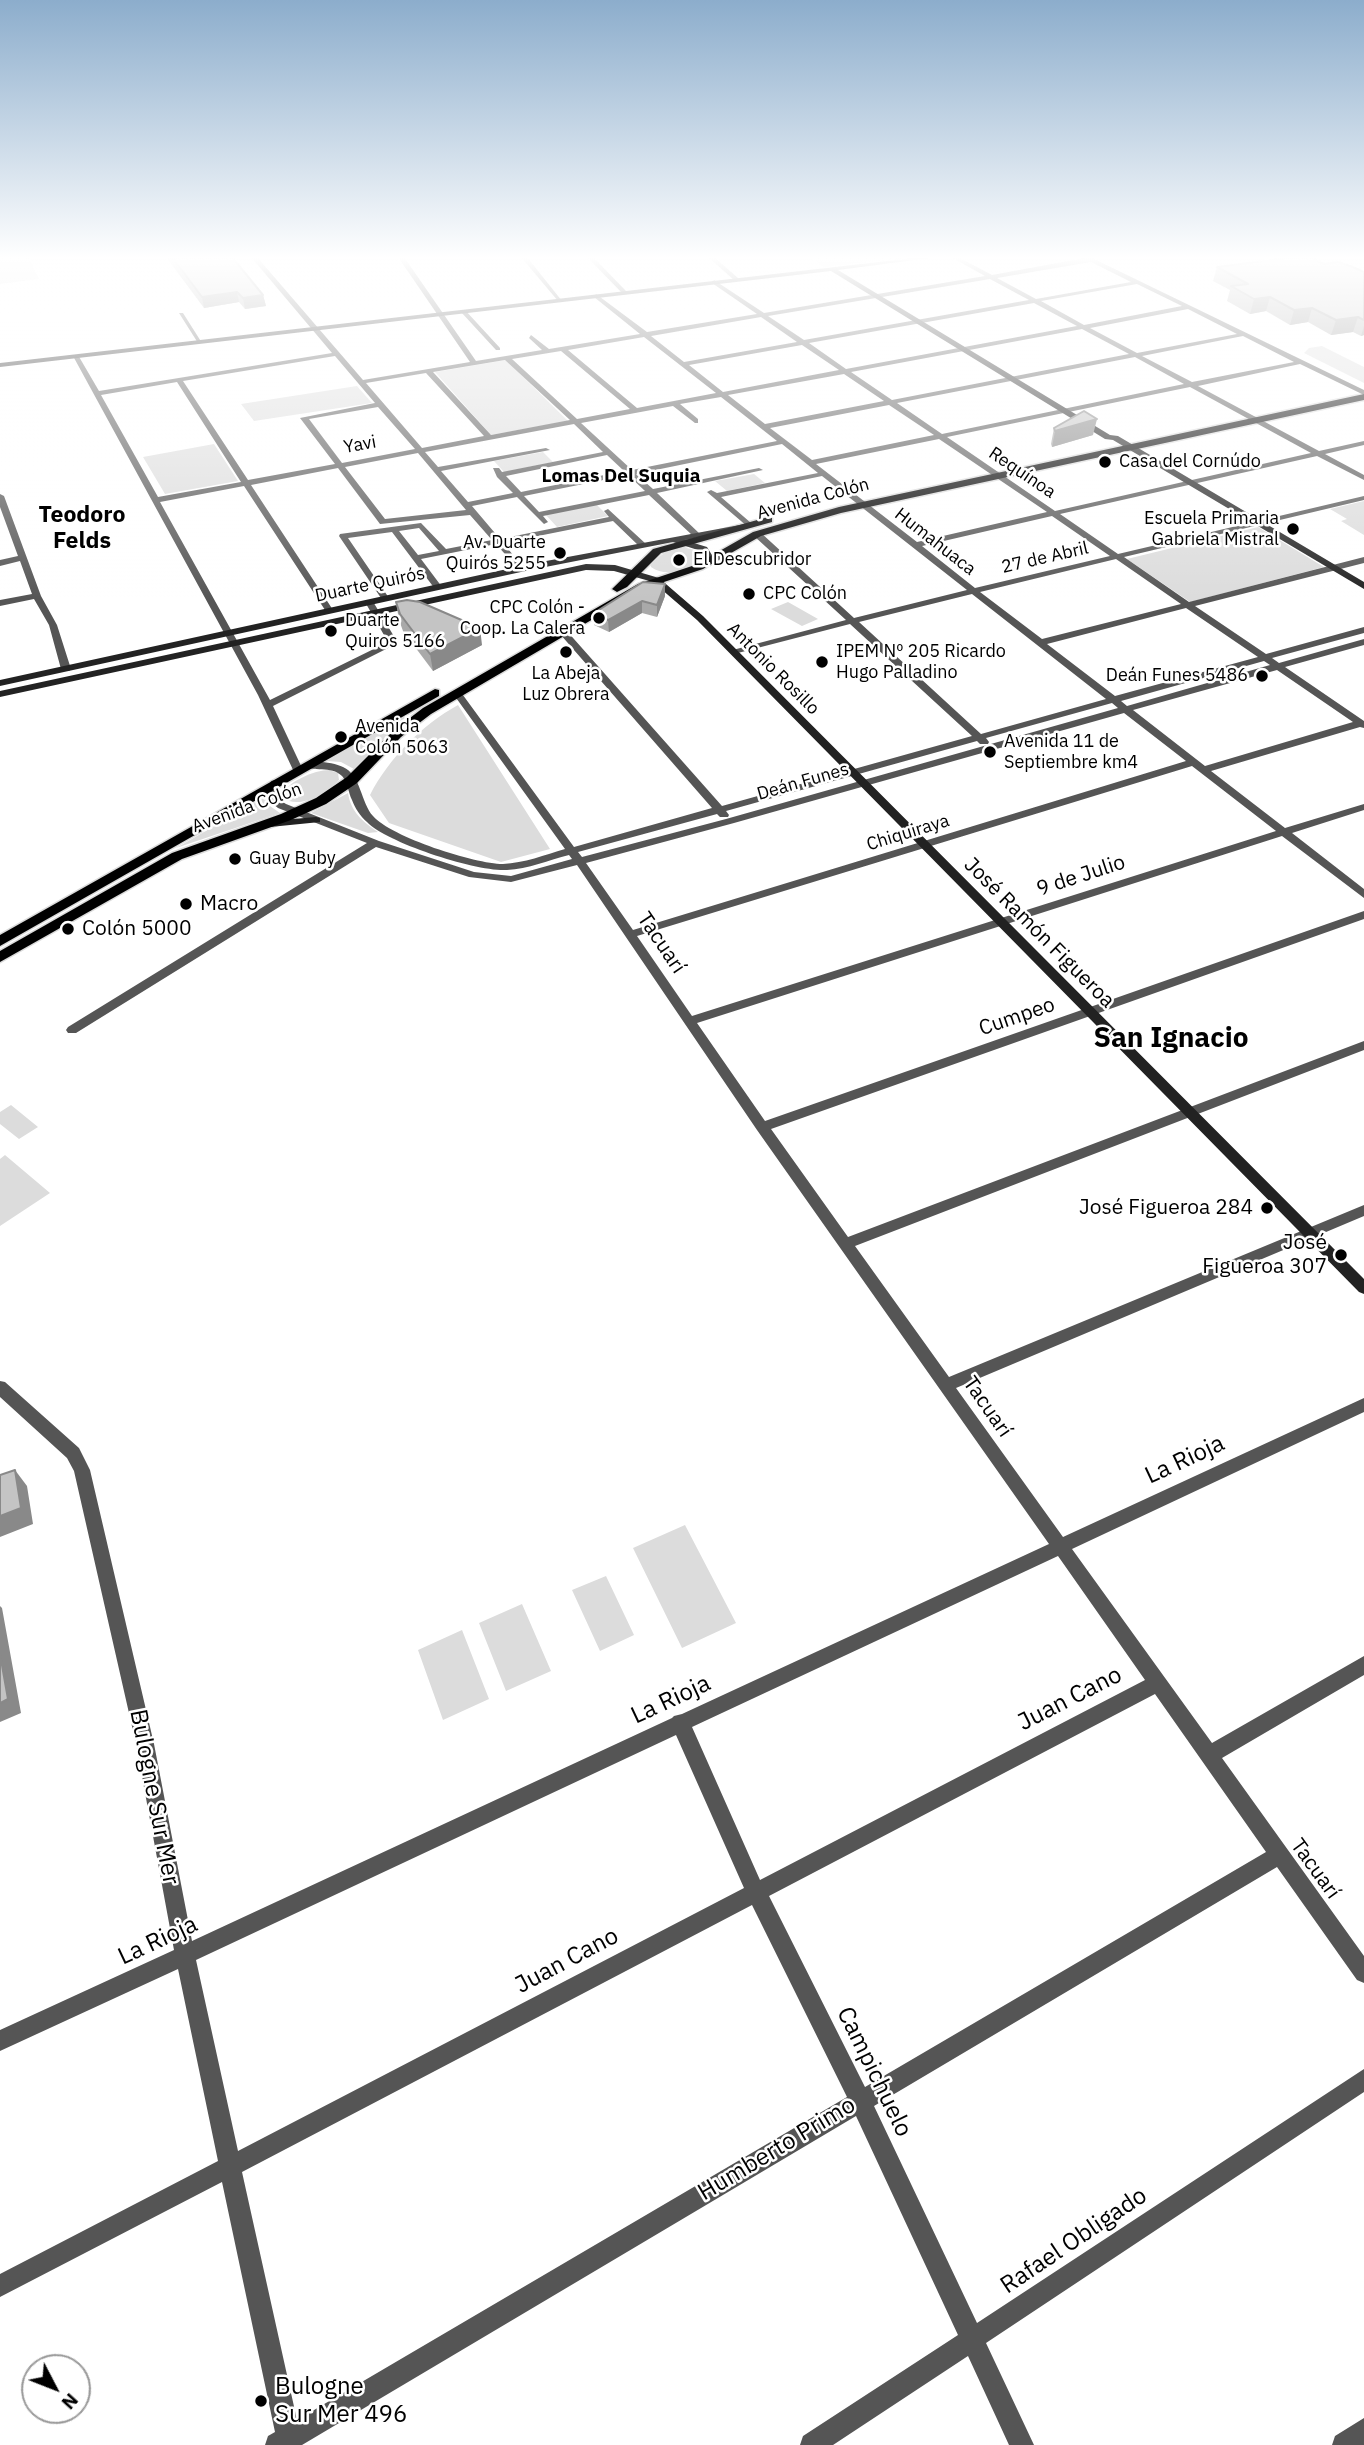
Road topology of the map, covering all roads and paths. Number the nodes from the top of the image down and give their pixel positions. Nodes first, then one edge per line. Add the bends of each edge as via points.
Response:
1 (85, 371) edge
2 (233, 371) edge
3 (352, 371) edge
4 (428, 371) joint
5 (521, 371) edge
6 (589, 371) edge
7 (691, 371) edge
8 (846, 371) joint
9 (1003, 371) edge
10 (1057, 371) edge
11 (1165, 371) edge
12 (1258, 371) edge
13 (1320, 371) edge
14 (1016, 379) junction
15 (179, 380) junction
16 (362, 382) junction
17 (1192, 385) junction
18 (98, 393) junction
19 (1363, 393) edge
20 (721, 394) junction
21 (891, 402) junction
22 (674, 403) junction
23 (381, 404) junction
24 (635, 410) junction
25 (1070, 411) junction
26 (1251, 418) junction
27 (695, 421) dead end
28 (575, 422) junction
29 (762, 426) junction
30 (489, 437) junction
31 (940, 437) junction
32 (537, 440) junction
33 (783, 442) junction
34 (1123, 442) junction
35 (1364, 443) edge
36 (421, 450) junction
37 (608, 453) junction
38 (1318, 453) junction
39 (486, 460) junction
40 (559, 463) junction
41 (810, 463) junction
42 (752, 464) dead end
43 (340, 465) junction
44 (438, 469) junction
45 (759, 470) junction
46 (630, 472) junction
47 (993, 473) junction
48 (823, 474) junction
49 (499, 475) junction
50 (1364, 478) edge
51 (247, 482) junction
52 (699, 482) junction
53 (1189, 482) junction
54 (775, 484) junction
55 (650, 492) junction
56 (518, 495) junction
57 (0, 496) edge
58 (715, 496) junction
59 (1364, 498) edge
60 (156, 500) junction
61 (600, 502) junction
62 (859, 502) junction
63 (470, 508) junction
64 (1054, 513) junction
65 (538, 515) junction
66 (615, 518) junction
67 (5, 522) edge
68 (1258, 522) junction
69 (748, 525) junction
70 (391, 526) junction
71 (552, 530) junction
72 (696, 534) junction
73 (757, 534) junction
74 (668, 539) junction
75 (498, 541) junction
76 (683, 542) junction
77 (642, 544) junction
78 (914, 545) junction
79 (444, 552) junction
80 (1118, 557) junction
81 (22, 558) junction
82 (416, 558) junction
83 (710, 559) junction
84 (1364, 560) edge
85 (0, 563) edge
86 (1334, 568) junction
87 (521, 569) junction
88 (636, 573) junction
89 (656, 580) junction
90 (1364, 586) edge
91 (438, 587) junction
92 (972, 591) junction
93 (37, 596) junction
94 (384, 598) junction
95 (369, 602) junction
96 (0, 603) edge
97 (1188, 605) junction
98 (329, 610) junction
99 (376, 613) junction
100 (853, 622) junction
101 (1364, 630) edge
102 (228, 632) junction
103 (563, 632) junction
104 (1364, 642) edge
105 (234, 643) junction
106 (1039, 643) junction
107 (734, 652) junction
108 (1266, 657) junction
109 (1279, 665) junction
110 (66, 669) junction
111 (0, 683) edge
112 (457, 693) junction
113 (0, 694) edge
114 (1112, 700) junction
115 (268, 705) junction
116 (1123, 709) junction
117 (1362, 724) edge
118 (979, 738) junction
119 (990, 747) junction
120 (1200, 765) junction
121 (302, 768) junction
122 (855, 772) junction
123 (352, 780) junction
124 (865, 782) junction
125 (275, 783) junction
126 (1364, 807) edge
127 (720, 810) junction
128 (298, 812) junction
129 (316, 820) junction
130 (730, 821) junction
131 (262, 826) junction
132 (1283, 831) junction
133 (375, 843) junction
134 (925, 846) junction
135 (576, 857) junction
136 (1364, 895) edge
137 (1364, 915) edge
138 (1000, 922) junction
139 (629, 935) junction
140 (0, 941) edge
141 (0, 957) edge
142 (1090, 1012) junction
143 (689, 1021) junction
144 (72, 1030) dead end
145 (1364, 1045) edge
146 (1192, 1112) junction
147 (762, 1128) junction
148 (1364, 1210) edge
149 (1310, 1233) junction
150 (845, 1244) junction
151 (1364, 1288) edge
152 (946, 1385) junction
153 (0, 1387) edge
154 (1364, 1405) edge
155 (1060, 1545) junction
156 (1364, 1665) edge
157 (1158, 1683) junction
158 (680, 1722) junction
159 (1210, 1754) junction
160 (1278, 1856) junction
161 (756, 1892) junction
162 (185, 1956) junction
163 (1364, 1973) edge
164 (0, 2041) edge
165 (1364, 2080) edge
166 (860, 2101) junction
167 (230, 2166) junction
168 (0, 2286) edge
169 (972, 2340) junction
170 (1364, 2430) edge
171 (285, 2443) edge
172 (813, 2445) edge
173 (1022, 2445) edge
174 (1344, 2445) edge

1 - 18 street
2 - 15 street
3 - 16 street
4 - 16 street
4 - 30 street
5 - 28 street
6 - 24 street
7 - 20 street, Humahuaca
8 - 20 street, Yavi
8 - 21 street, Requínoa
9 - 14 main road
10 - 14 street
11 - 17 street
12 - 17 street
13 - 19 street
14 - 21 street
14 - 25 main road
15 - 18 street
15 - 51 street
16 - 23 street
17 - 25 street
17 - 26 street
18 - 60 street
19 - 26 main road, Avenida Colón
20 - 22 street, Yavi
20 - 29 street, Humahuaca
21 - 29 street
21 - 31 street, Requínoa
22 - 24 street, Yavi
22 - 27 street
23 - 36 street
23 - 43 street via 304,418
24 - 28 street, Yavi
25 - 31 street
25 - 34 main road
26 - 34 main road, Avenida Colón
26 - 38 street
28 - 32 street, Yavi
28 - 37 street
29 - 33 street, Humahuaca
30 - 32 street, Yavi
30 - 36 street, Yavi
31 - 41 street
31 - 47 street, Requínoa
32 - 39 street
32 - 40 street
33 - 41 street, Humahuaca
33 - 46 street via 741,454
34 - 47 main road, Avenida Colón
34 - 53 main road
35 - 38 street
36 - 43 street, Yavi
36 - 44 street
37 - 40 street
37 - 46 street
38 - 50 street
38 - 53 street
39 - 44 street
39 - 49 street
40 - 49 street
41 - 48 street, Humahuaca
42 - 45 street
43 - 51 street, Yavi
43 - 70 street via 380,520
44 - 63 street
45 - 52 street
45 - 54 street
46 - 55 street
46 - 56 street
47 - 62 main road, Avenida Colón
47 - 64 street, Requínoa
48 - 54 street
48 - 62 street, Humahuaca
49 - 56 street
51 - 60 street, Yavi
51 - 98 street
52 - 55 street
52 - 58 street
53 - 64 street
53 - 68 main road
54 - 58 street
55 - 61 street
55 - 72 street
56 - 63 street
56 - 65 street
57 - 67 street
58 - 69 street
59 - 68 street, 27 de Abril
60 - 102 street
61 - 65 street
61 - 66 street
62 - 69 main road, Avenida Colón
62 - 73 main road, Avenida Colón
62 - 78 street, Humahuaca
63 - 70 street
63 - 75 street
64 - 78 street
64 - 80 street, Requínoa
65 - 71 street
66 - 71 street
66 - 77 street
67 - 81 street
68 - 80 street, 27 de Abril
68 - 86 main road
69 - 72 main road, Duarte Quirós
69 - 76 main road, Avenida Colón
70 - 79 street via 422,525
70 - 82 street
70 - 94 street via 342,537
71 - 75 street
72 - 74 main road, Duarte Quirós
72 - 76 street
73 - 83 main road, Avenida Colón
73 - 100 street
74 - 76 main road
74 - 77 main road, Duarte Quirós
75 - 79 street
75 - 87 street
76 - 83 main road via 704,549
76 - 88 main road, Avenida Colón via 652,553
77 - 87 main road, Duarte Quirós
78 - 92 street, Humahuaca
79 - 82 street
80 - 92 street, 27 de Abril
80 - 97 street, Requínoa
81 - 85 street
81 - 93 street
82 - 91 street
83 - 89 main road, Avenida Colón via 689,571
84 - 86 street
86 - 90 main road
86 - 97 street
87 - 91 main road, Duarte Quirós
88 - 89 main road, Duarte Quirós
88 - 99 main road, Duarte Quirós via 586,568
88 - 121 main road, Avenida Colón via 612,592
89 - 103 main road, Avenida Colón
89 - 107 main road, Antonio Rosillo
91 - 94 main road, Duarte Quirós
92 - 100 street, 27 de Abril
92 - 106 street, Humahuaca
93 - 96 street
93 - 110 street via 53,625
94 - 95 main road, Duarte Quirós
95 - 98 main road, Duarte Quirós
95 - 99 street
97 - 106 street
97 - 108 street, Requínoa
98 - 102 main road, Duarte Quirós
99 - 105 main road, Duarte Quirós
99 - 115 street via 393,643
100 - 107 street, 27 de Abril
100 - 118 street
101 - 108 street, Deán Funes
102 - 105 street
102 - 110 main road, Duarte Quirós
103 - 112 main road, Avenida Colón
103 - 127 street
104 - 109 street, Deán Funes
105 - 113 main road, Duarte Quirós
105 - 115 street
106 - 114 street, Humahuaca
107 - 122 main road, Antonio Rosillo
108 - 109 street, Requínoa
108 - 114 street, Deán Funes
109 - 116 street, Deán Funes
109 - 117 street, Requínoa
110 - 111 main road, Duarte Quirós
112 - 123 main road, Avenida Colón via 405,726
112 - 135 street, Tacuarí
114 - 116 street, Humahuaca
114 - 118 street, Deán Funes
115 - 121 street
116 - 119 street, Deán Funes
116 - 120 street, Humahuaca
117 - 120 street, Chiquiraya
118 - 119 street
118 - 122 street, Deán Funes
119 - 124 street, Deán Funes
120 - 132 street, Humahuaca
120 - 134 street, Chiquiraya
121 - 123 street via 335,767
121 - 125 main road, Avenida Colón
122 - 124 main road, Antonio Rosillo
122 - 127 street, Deán Funes
123 - 128 main road, Avenida Colón
123 - 135 street, Deán Funes via 360,806 379,827 481,865 517,866
124 - 130 street, Deán Funes
124 - 134 main road, José Ramón Figueroa
125 - 128 street, Deán Funes via 274,800
125 - 140 main road, Avenida Colón
126 - 132 street, 9 de Julio
127 - 130 street
127 - 135 street, Deán Funes
128 - 129 street, Deán Funes
128 - 131 main road, Avenida Colón
129 - 131 main road
129 - 133 street, Deán Funes
130 - 135 street, Deán Funes
131 - 141 main road, Avenida Colón via 177,856
132 - 136 street, Humahuaca
132 - 138 street, 9 de Julio
133 - 135 street, Deán Funes via 489,878 511,878
133 - 144 street
134 - 138 main road, José Ramón Figueroa
134 - 139 street, Chiquiraya
135 - 139 street, Tacuarí
137 - 142 street, Cumpeo
138 - 142 main road, José Ramón Figueroa
138 - 143 street, 9 de Julio
139 - 143 street, Tacuarí
142 - 146 main road, José Ramón Figueroa
142 - 147 street, Cumpeo
143 - 147 street, Tacuarí
145 - 146 street
146 - 149 main road, José Ramón Figueroa
146 - 150 street
147 - 150 street, Tacuarí
148 - 149 street
149 - 151 main road, José Ramón Figueroa
149 - 152 street
150 - 152 street, Tacuarí
152 - 155 street, Tacuarí
153 - 162 street, Bulogne Sur Mer via 64,1444 82,1470 145,1744
154 - 155 street, La Rioja
155 - 157 street, Tacuarí
155 - 158 street, La Rioja
156 - 159 street
157 - 159 street, Tacuarí
157 - 161 street, Juan Cano
158 - 161 street, Campichuelo
158 - 162 street, La Rioja
159 - 160 street, Tacuarí
160 - 163 street, Tacuarí
160 - 166 street, Humberto Primo
161 - 166 street, Campichuelo
161 - 167 street, Juan Cano
162 - 164 street, La Rioja
162 - 167 street, Bulogne Sur Mer
165 - 169 street, Rafael Obligado
166 - 169 street, Campichuelo
166 - 171 street, Humberto Primo
167 - 168 street, Juan Cano
167 - 171 street, Bulogne Sur Mer
169 - 172 street, Rafael Obligado
169 - 173 street, Campichuelo
170 - 174 street

